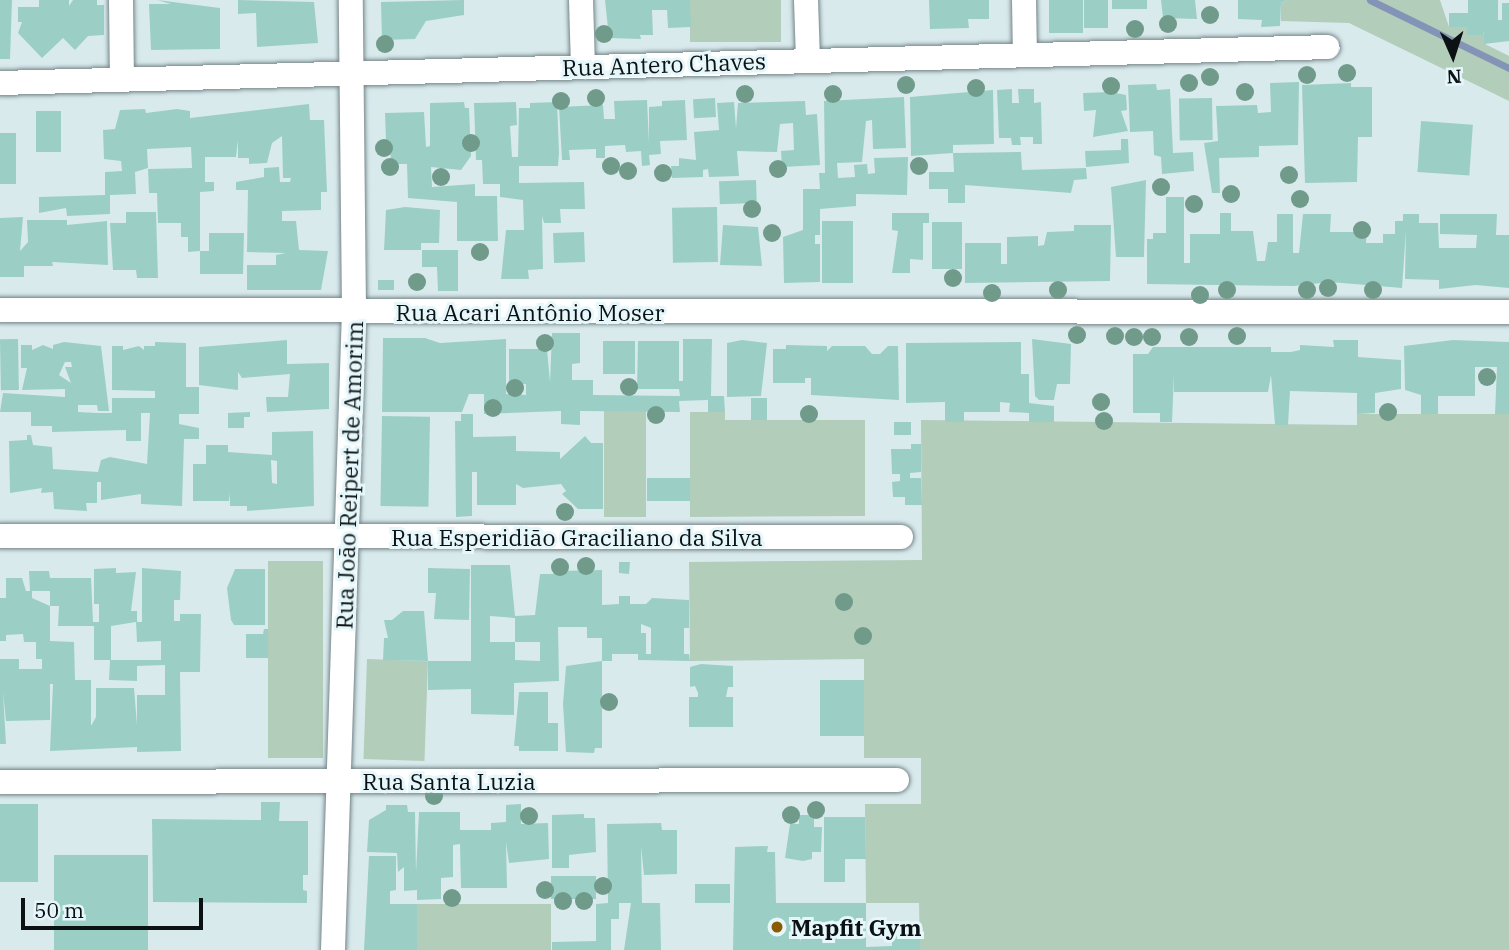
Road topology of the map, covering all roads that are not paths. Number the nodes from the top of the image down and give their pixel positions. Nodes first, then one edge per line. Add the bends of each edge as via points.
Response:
1 (121, 0) edge
2 (351, 0) edge
3 (581, 0) edge
4 (806, 0) edge
5 (1024, 0) edge
6 (1328, 47) dead end
7 (1025, 55) junction
8 (808, 60) junction
9 (583, 66) junction
10 (353, 74) junction
11 (122, 79) junction
12 (0, 83) edge
13 (0, 310) edge
14 (354, 311) junction
15 (1509, 312) edge
16 (0, 536) edge
17 (346, 536) junction
18 (901, 537) dead end
19 (897, 780) dead end
20 (0, 782) edge
21 (341, 782) junction
22 (332, 950) edge

1 - 11 street
2 - 10 street, Rua João Reipert de Amorim
3 - 9 street
4 - 8 street
5 - 7 street
6 - 7 street, Rua Antero Chaves
7 - 8 street, Rua Antero Chaves
8 - 9 street, Rua Antero Chaves
9 - 10 street, Rua Antero Chaves
10 - 11 street, Rua Antero Chaves
10 - 14 street, Rua João Reipert de Amorim
11 - 12 street, Rua Antero Chaves
13 - 14 street, Rua Acari Antônio Moser
14 - 15 street, Rua Acari Antônio Moser
14 - 17 street, Rua João Reipert de Amorim
16 - 17 street, Rua Esperidião Graciliano da Silva
17 - 18 street, Rua Esperidião Graciliano da Silva
17 - 21 street, Rua João Reipert de Amorim
19 - 21 street, Rua Santa Luzia
20 - 21 street, Rua Santa Luzia
21 - 22 street, Rua João Reipert de Amorim

